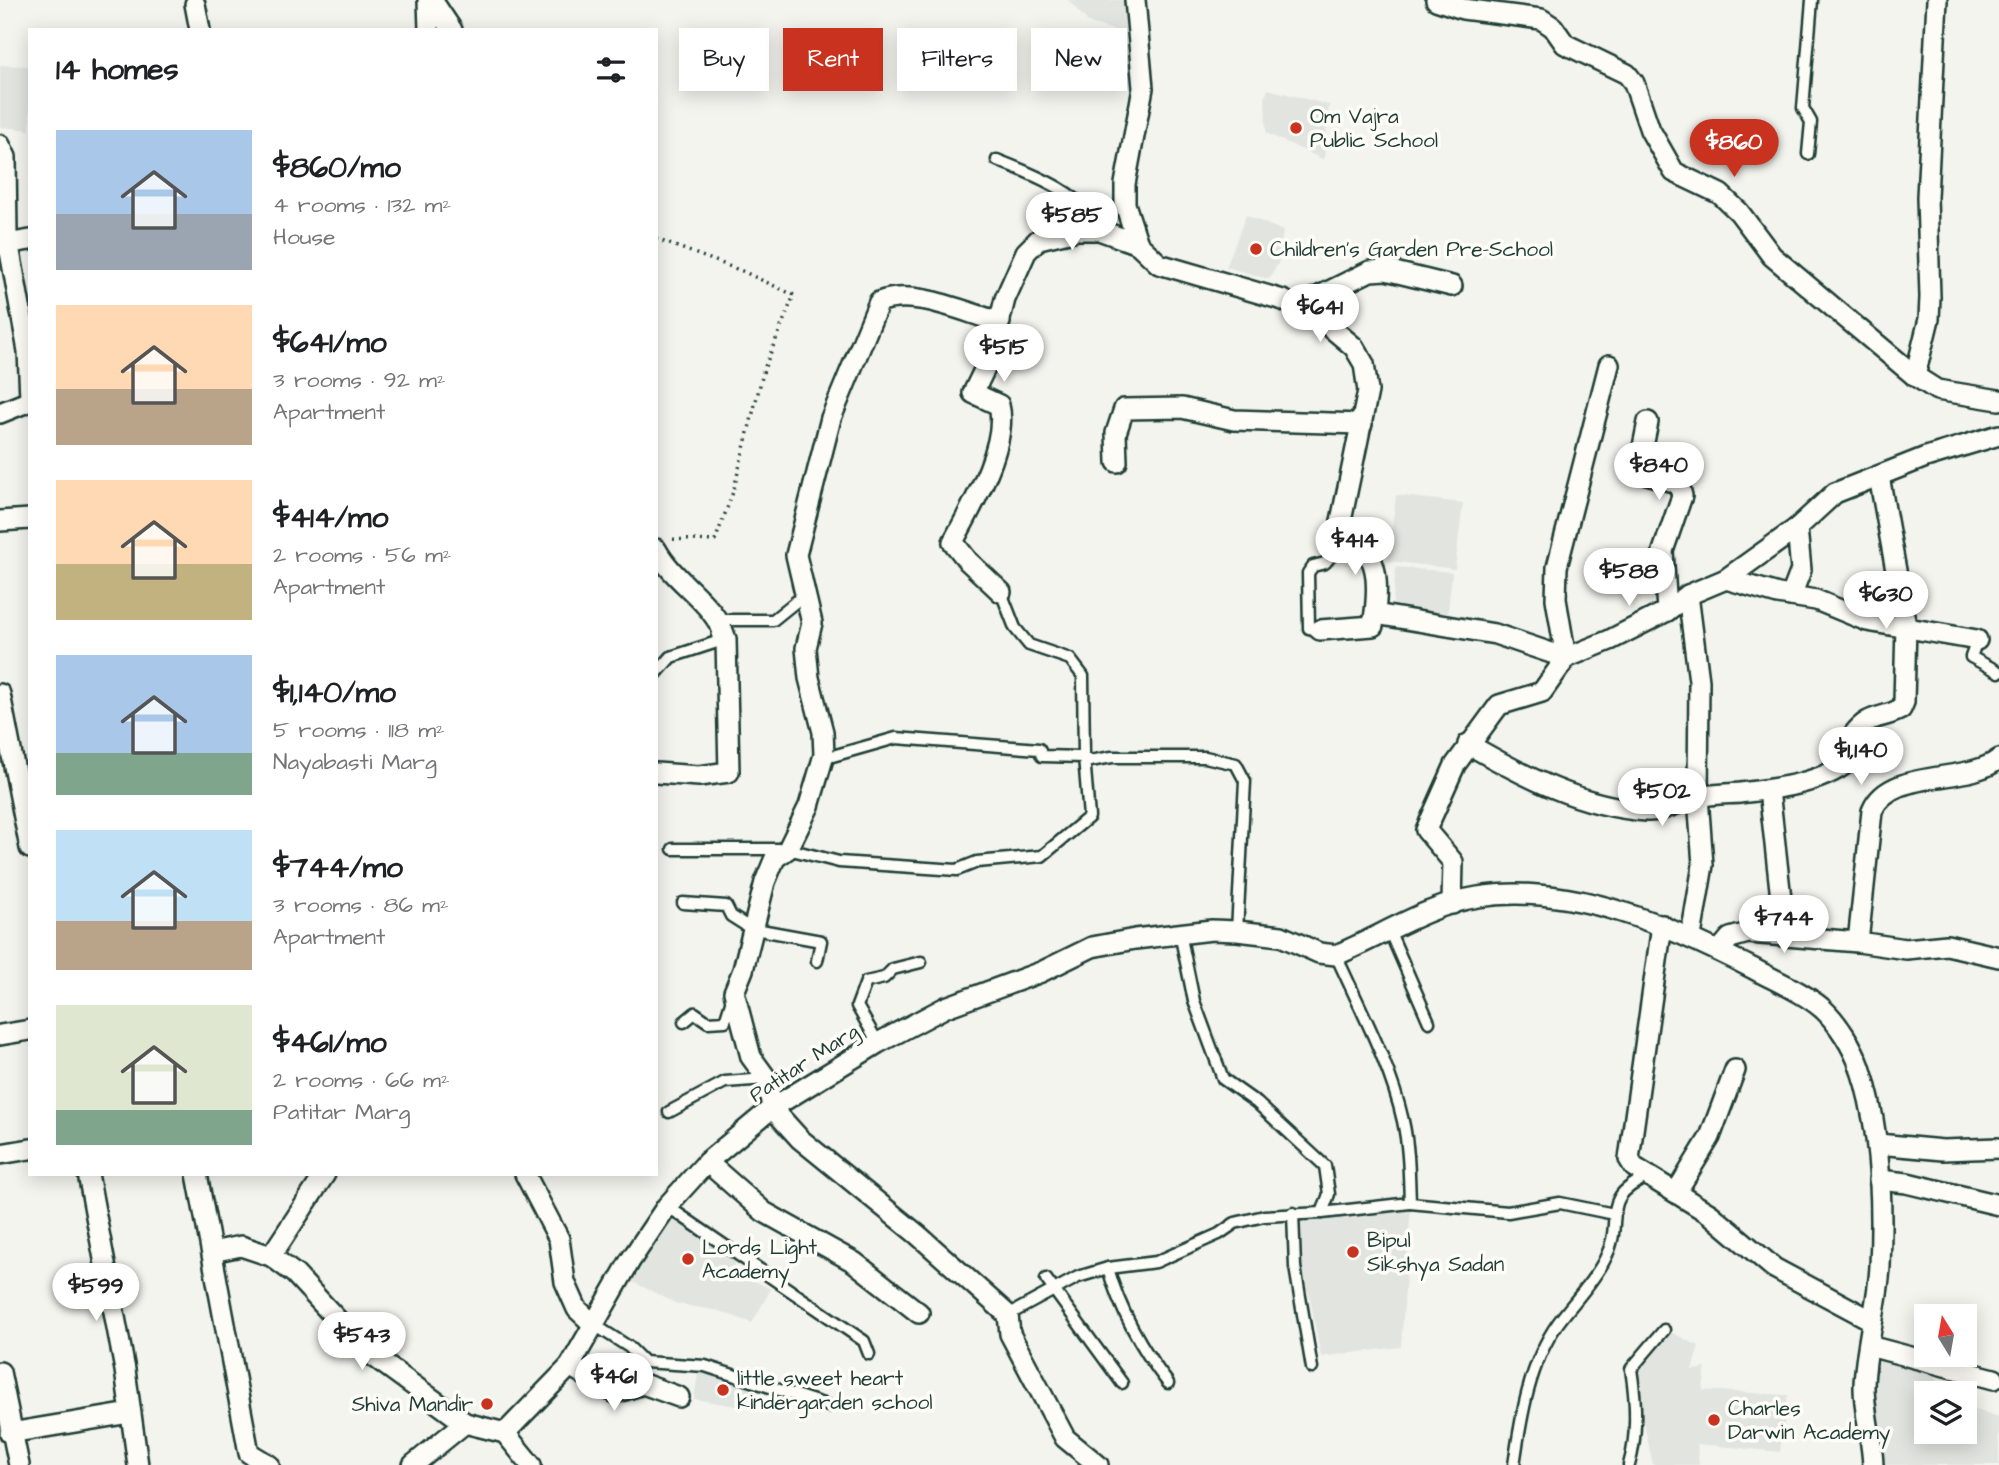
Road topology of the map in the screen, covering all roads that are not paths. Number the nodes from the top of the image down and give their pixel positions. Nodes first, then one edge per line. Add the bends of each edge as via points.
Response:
1 (430, 0) edge
2 (1135, 0) edge
3 (1436, 0) edge
4 (1812, 0) edge
5 (1937, 0) edge
6 (195, 4) dead end
7 (200, 28) edge
8 (429, 28) edge
9 (451, 28) edge
10 (0, 145) edge
11 (1808, 154) dead end
12 (997, 160) dead end
13 (1099, 230) junction
14 (28, 240) edge
15 (4, 244) edge
16 (1138, 244) junction
17 (1452, 286) dead end
18 (1297, 307) junction
19 (1000, 321) junction
20 (28, 351) edge
21 (1609, 365) dead end
22 (1915, 376) junction
23 (1999, 400) edge
24 (28, 401) edge
25 (0, 413) edge
26 (1648, 422) dead end
27 (1362, 424) junction
28 (1999, 435) edge
29 (1116, 462) dead end
30 (1879, 476) junction
31 (28, 519) edge
32 (0, 521) edge
33 (1797, 528) junction
34 (1347, 537) junction
35 (662, 544) edge
36 (1726, 579) junction
37 (1001, 592) joint
38 (804, 595) junction
39 (1688, 595) junction
40 (1791, 596) junction
41 (1667, 611) junction
42 (1375, 614) junction
43 (719, 620) junction
44 (1906, 626) junction
45 (1321, 630) joint
46 (1977, 640) joint
47 (1566, 658) junction
48 (658, 672) edge
49 (1999, 672) edge
50 (0, 694) edge
51 (823, 732) junction
52 (1468, 744) junction
53 (1084, 757) junction
54 (1999, 759) edge
55 (658, 773) edge
56 (16, 780) edge
57 (1769, 790) junction
58 (1698, 797) junction
59 (28, 838) edge
60 (673, 849) dead end
61 (788, 849) junction
62 (683, 904) dead end
63 (1452, 904) junction
64 (1662, 925) junction
65 (754, 930) junction
66 (1237, 930) junction
67 (1389, 930) junction
68 (1180, 933) junction
69 (1785, 935) junction
70 (1690, 936) junction
71 (1858, 942) junction
72 (1719, 951) junction
73 (1336, 955) junction
74 (1999, 957) edge
75 (817, 961) dead end
76 (921, 962) dead end
77 (734, 992) junction
78 (684, 1022) dead end
79 (1429, 1022) dead end
80 (28, 1030) edge
81 (0, 1035) edge
82 (877, 1043) junction
83 (1735, 1070) dead end
84 (767, 1079) junction
85 (772, 1108) junction
86 (669, 1112) dead end
87 (1878, 1144) junction
88 (1999, 1148) edge
89 (28, 1149) edge
90 (0, 1154) edge
91 (707, 1162) junction
92 (88, 1176) edge
93 (197, 1176) edge
94 (324, 1176) edge
95 (526, 1176) edge
96 (1650, 1176) junction
97 (1879, 1180) junction
98 (1677, 1191) junction
99 (1410, 1203) junction
100 (1999, 1205) edge
101 (667, 1206) junction
102 (1293, 1213) junction
103 (1322, 1213) junction
104 (1614, 1214) junction
105 (212, 1252) junction
106 (271, 1256) junction
107 (1108, 1268) junction
108 (1046, 1279) dead end
109 (1054, 1291) junction
110 (919, 1313) dead end
111 (1008, 1315) junction
112 (1871, 1320) junction
113 (593, 1324) junction
114 (1664, 1330) dead end
115 (1868, 1346) junction
116 (869, 1354) dead end
117 (570, 1366) junction
118 (1312, 1368) dead end
119 (0, 1372) edge
120 (1994, 1379) dead end
121 (1122, 1383) dead end
122 (1168, 1383) dead end
123 (679, 1397) dead end
124 (829, 1406) dead end
125 (130, 1413) junction
126 (466, 1423) junction
127 (10, 1433) junction
128 (505, 1433) junction
129 (244, 1459) edge
130 (525, 1463) edge
131 (19, 1465) edge
132 (138, 1465) edge
133 (269, 1465) edge
134 (413, 1465) edge
135 (1098, 1465) edge
136 (1514, 1465) edge
137 (1629, 1465) edge
138 (1873, 1465) edge

1 - 8 street
1 - 9 street
2 - 16 street via 1143,88 1125,204
3 - 22 street via 1463,9 1541,19 1565,44 1627,74 1674,172 1720,194 1772,256
4 - 11 lane via 1802,108 1811,122
5 - 22 street via 1927,197 1930,296
6 - 7 street
10 - 15 street via 6,157
12 - 13 lane via 1049,181 1095,217
13 - 16 street
13 - 19 street via 1040,239 1026,252
14 - 15 street
15 - 20 street
16 - 18 street via 1159,264
17 - 18 street via 1386,270 1370,271
18 - 27 street via 1339,333 1364,364 1367,391
19 - 37 street via 991,356 973,393 999,404 1000,422 990,463 953,542
19 - 38 street via 912,298 879,302 831,418 813,486 796,555
21 - 47 street via 1558,567 1556,599
22 - 23 street via 1937,390
24 - 25 street
26 - 41 street via 1638,471 1679,484 1682,496 1663,551
27 - 29 street via 1234,420 1182,408 1124,409 1116,433
27 - 34 street via 1342,521
28 - 30 street
30 - 33 street via 1835,493
30 - 44 street
31 - 32 street
33 - 36 street
33 - 40 street via 1801,570
34 - 42 street via 1375,568
34 - 45 lane via 1325,563 1308,573 1308,628
35 - 43 street via 666,568
36 - 39 street
36 - 40 street
37 - 53 lane via 1015,628 1030,646 1070,659 1083,676
38 - 43 lane via 773,620
38 - 51 street via 812,623 806,648 809,678
39 - 41 street
39 - 58 street via 1699,681
40 - 44 street via 1816,600 1867,621
41 - 47 street
42 - 45 street via 1373,626
42 - 47 street via 1494,634
43 - 48 lane via 717,642 671,657
43 - 55 street via 726,639 729,772 699,776
44 - 46 street
44 - 57 street via 1901,709 1878,714 1860,727 1853,735 1854,755 1847,763 1807,782
46 - 49 lane via 1971,657
47 - 52 street via 1542,692 1499,705
50 - 56 street
51 - 53 lane via 829,757 895,738 944,739 1039,749 1042,756
51 - 61 street via 824,755 809,806
52 - 58 street via 1519,774 1589,800 1649,811
52 - 63 street via 1426,830 1453,862
53 - 61 lane via 1089,817 1042,856 977,862 957,870 839,862
53 - 66 lane via 1090,761 1205,757 1236,764 1245,781
54 - 71 street via 1909,784 1877,800
56 - 59 street
57 - 58 street
57 - 69 street
58 - 70 street via 1703,864
60 - 61 lane
61 - 65 street via 775,859
62 - 65 lane via 726,906 731,916
63 - 64 street via 1511,894 1555,897
63 - 67 street
64 - 70 street
64 - 96 street via 1628,1146 1629,1159
65 - 75 lane via 821,941
65 - 77 street
66 - 68 street, Patitar Marg
66 - 73 street, Patitar Marg via 1281,936 1319,953
67 - 73 street
67 - 79 lane
68 - 82 street, Patitar Marg via 1092,947 1041,972 946,1007
68 - 103 lane via 1194,1001 1223,1079 1257,1103 1325,1166 1329,1194
69 - 71 street
69 - 72 street via 1737,934
70 - 72 street
71 - 74 street via 1906,949 1947,945
72 - 87 street via 1804,995 1825,1011 1860,1066
73 - 99 lane via 1385,1064 1403,1121
76 - 82 lane via 866,982 857,1006
77 - 78 lane via 725,1021 708,1022 695,1013
77 - 84 street via 751,1058
80 - 81 street
82 - 85 street, Patitar Marg
83 - 98 street via 1710,1137
84 - 85 street
84 - 86 lane via 725,1082
85 - 91 street, Patitar Marg
85 - 111 street via 800,1139
87 - 88 street via 1943,1150
87 - 97 street
89 - 90 street
91 - 101 street, Patitar Marg
91 - 110 street via 764,1212 855,1262
92 - 125 street
93 - 105 street
94 - 106 street
95 - 113 street via 559,1239 565,1282 577,1310
96 - 98 street
96 - 104 lane via 1626,1185
97 - 100 street
97 - 112 street via 1880,1267
98 - 112 street via 1774,1268
99 - 103 lane
99 - 104 lane via 1508,1212 1568,1204
101 - 113 street, Patitar Marg
101 - 116 lane via 864,1341
102 - 103 lane
102 - 107 lane via 1236,1223 1156,1262
102 - 118 lane via 1295,1267
104 - 136 lane via 1612,1245 1604,1261 1557,1325 1535,1369 1521,1414
105 - 106 street via 241,1246
105 - 129 street
106 - 126 street via 295,1274 365,1350
107 - 109 lane
107 - 122 lane via 1142,1345
108 - 109 lane
109 - 111 lane
109 - 121 lane
111 - 135 street via 1010,1334 1065,1438
112 - 115 street
113 - 117 street, Patitar Marg
113 - 124 lane via 629,1346 643,1362 705,1366
114 - 137 lane via 1631,1368 1635,1421
115 - 120 street
115 - 138 street via 1865,1392
117 - 123 street via 615,1393 643,1384
117 - 128 street, Patitar Marg
119 - 127 street
125 - 127 street
125 - 132 street
126 - 128 street
126 - 134 street
127 - 131 street
128 - 130 street
129 - 133 street

